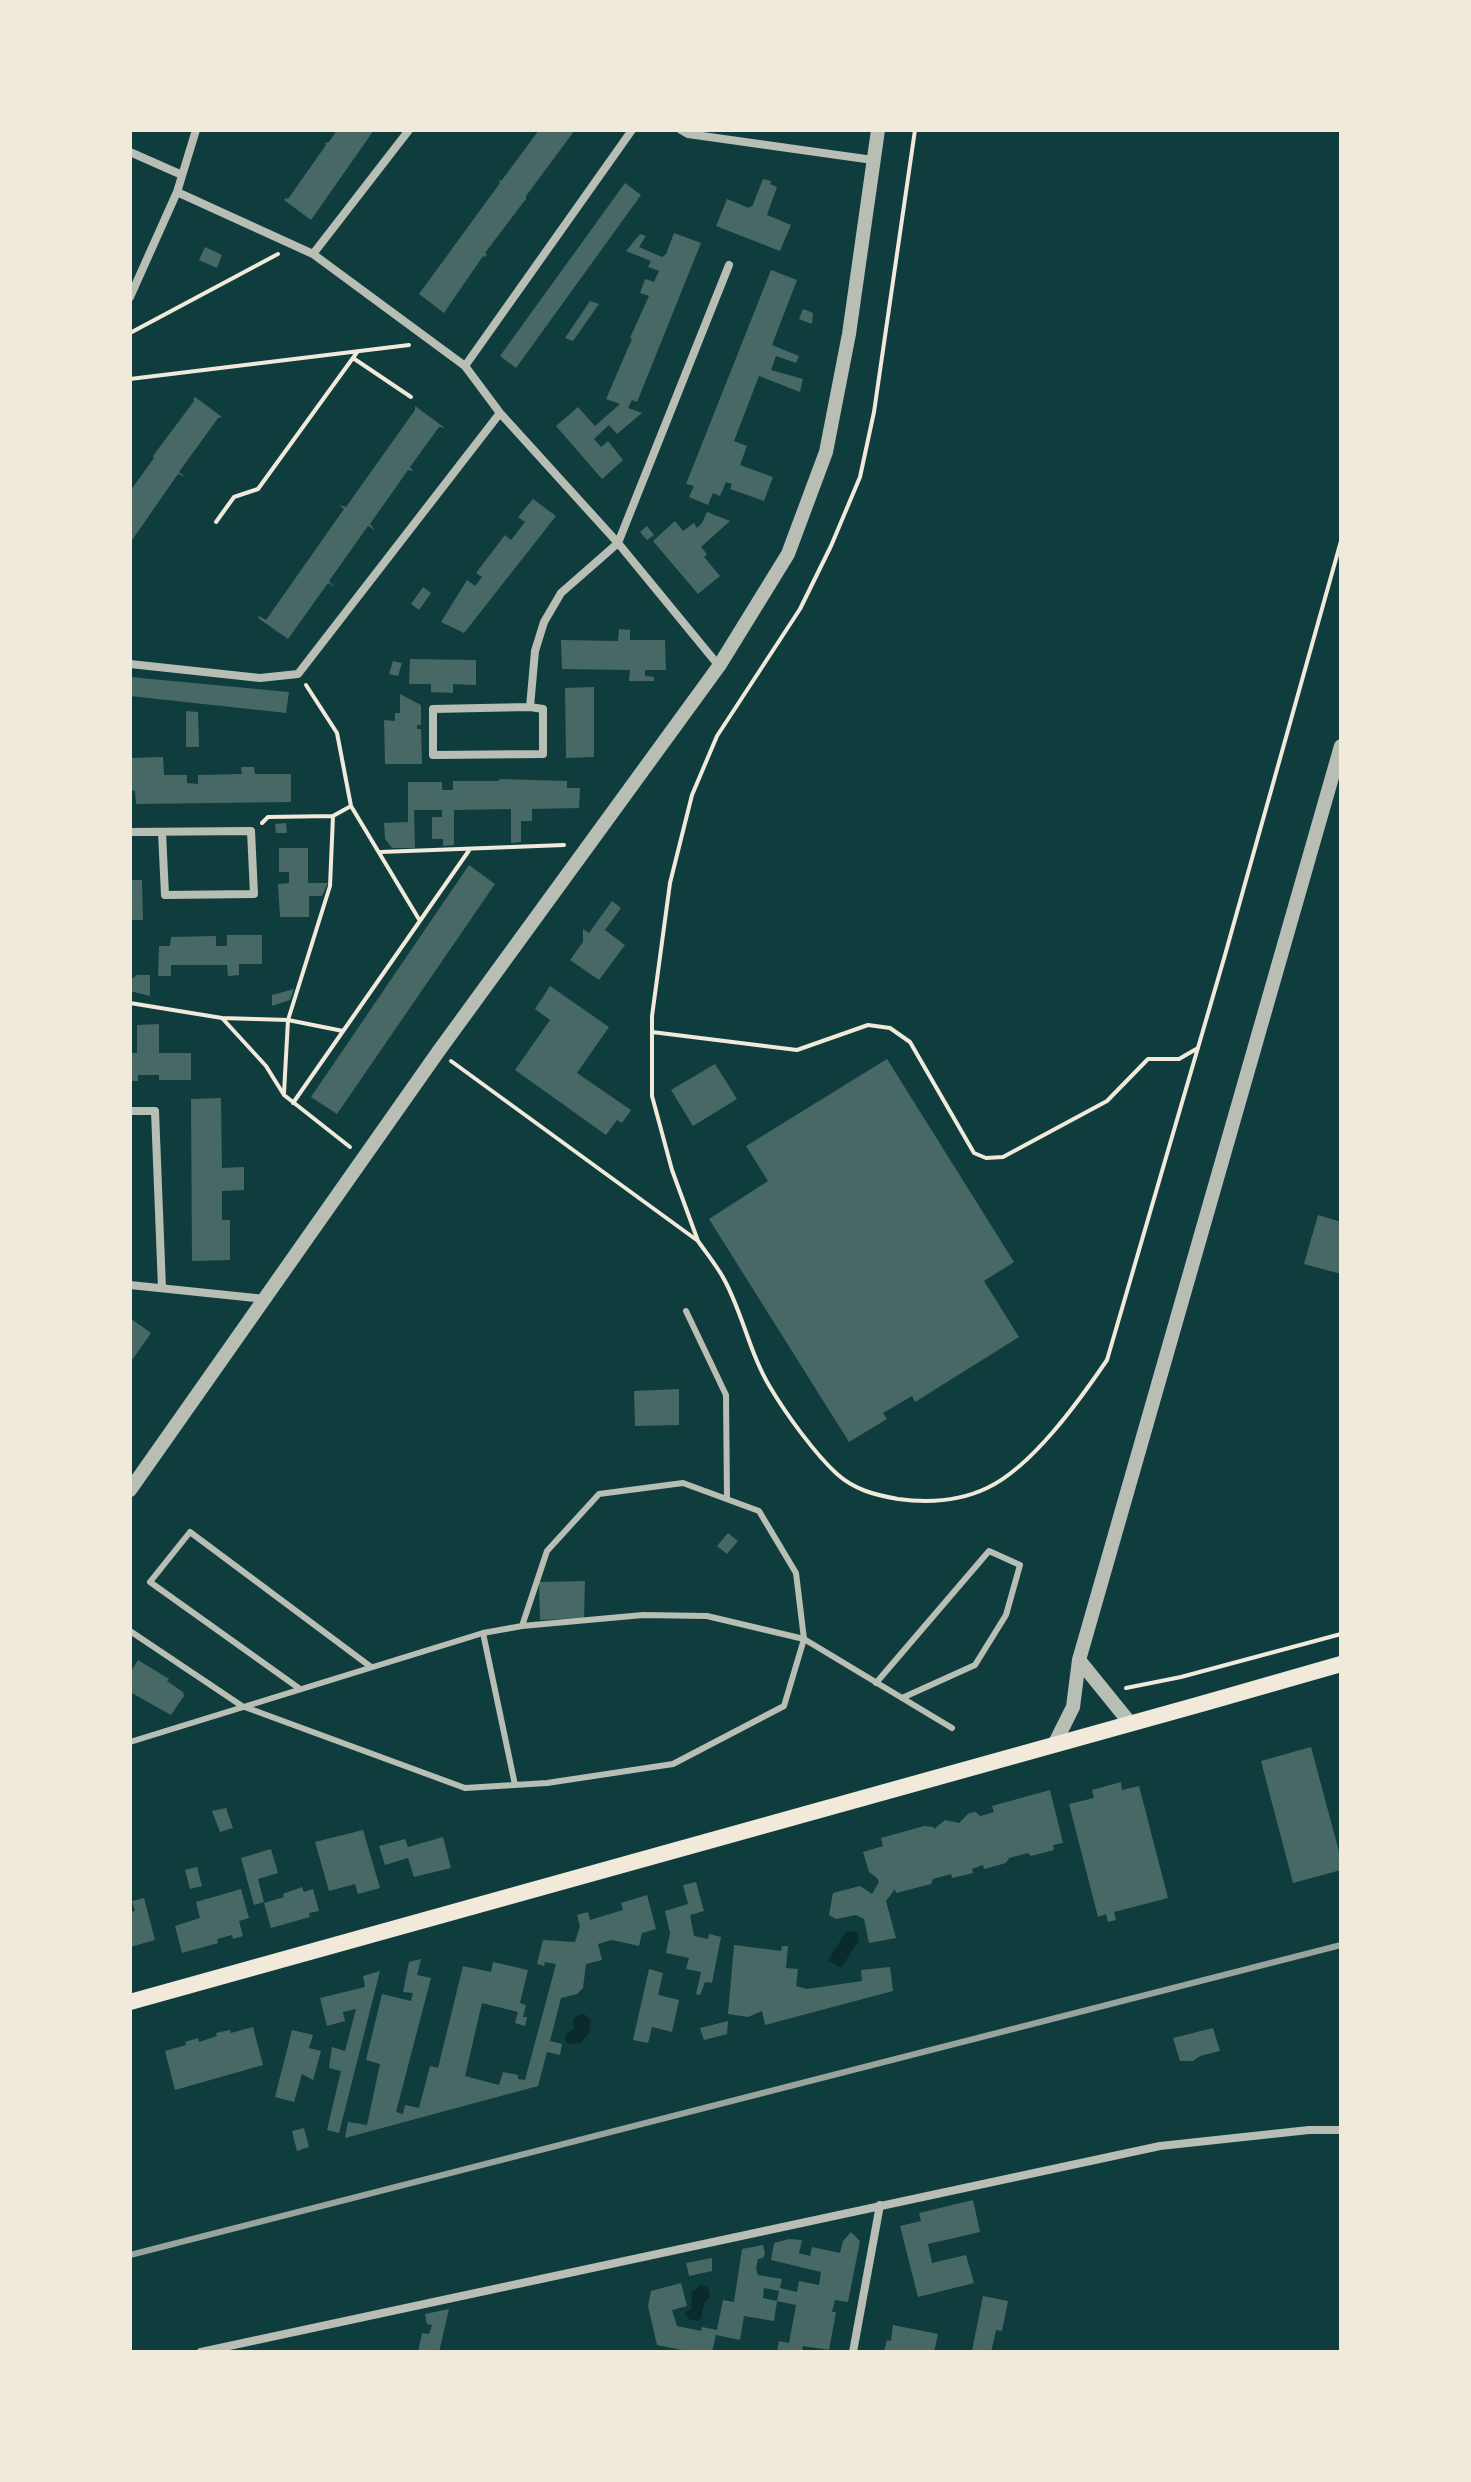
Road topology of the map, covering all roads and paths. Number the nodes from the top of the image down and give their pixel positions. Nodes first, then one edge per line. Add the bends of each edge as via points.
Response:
1 (196, 130) edge
2 (409, 130) edge
3 (632, 130) edge
4 (681, 130) edge
5 (878, 130) edge
6 (915, 130) edge
7 (130, 152) edge
8 (873, 160) junction
9 (182, 175) junction
10 (177, 192) junction
11 (294, 246) junction
12 (313, 254) junction
13 (729, 265) dead end
14 (130, 297) edge
15 (130, 333) edge
16 (432, 342) junction
17 (358, 351) junction
18 (353, 358) junction
19 (465, 366) junction
20 (130, 379) edge
21 (411, 397) dead end
22 (500, 413) junction
23 (216, 522) dead end
24 (1341, 541) edge
25 (618, 543) junction
26 (130, 664) edge
27 (719, 666) junction
28 (298, 674) junction
29 (530, 707) junction
30 (1341, 746) edge
31 (351, 806) junction
32 (333, 816) junction
33 (251, 831) junction
34 (130, 832) edge
35 (162, 832) junction
36 (590, 844) junction
37 (470, 849) junction
38 (381, 852) junction
39 (420, 921) junction
40 (130, 1003) edge
41 (222, 1018) junction
42 (288, 1020) junction
43 (343, 1031) junction
44 (652, 1032) junction
45 (1198, 1048) junction
46 (438, 1052) junction
47 (284, 1095) junction
48 (293, 1103) junction
49 (130, 1111) edge
50 (364, 1159) junction
51 (698, 1241) junction
52 (130, 1285) edge
53 (162, 1288) junction
54 (265, 1299) junction
55 (686, 1311) dead end
56 (130, 1490) edge
57 (727, 1499) junction
58 (522, 1626) junction
59 (130, 1631) edge
60 (483, 1633) junction
61 (1341, 1634) edge
62 (804, 1639) junction
63 (1079, 1660) junction
64 (1341, 1664) edge
65 (371, 1667) junction
66 (876, 1683) junction
67 (1126, 1688) dead end
68 (300, 1689) junction
69 (902, 1698) junction
70 (242, 1706) junction
71 (1130, 1723) junction
72 (952, 1728) dead end
73 (130, 1742) edge
74 (1054, 1745) junction
75 (515, 1785) junction
76 (130, 2002) edge
77 (1341, 2130) edge
78 (880, 2205) junction
79 (201, 2352) edge
80 (853, 2352) edge

1 - 9 street
2 - 12 street
3 - 19 street
4 - 8 street
5 - 8 street
6 - 44 path via 860,477 800,609 717,736 692,795 670,883
7 - 9 street
8 - 27 street via 826,452 788,554
9 - 10 street
10 - 11 street
10 - 14 street
11 - 12 street
11 - 15 path
12 - 16 street
13 - 25 street
16 - 17 path
16 - 19 street
17 - 18 path
17 - 20 path
18 - 21 path
18 - 23 path via 258,489 234,497
19 - 22 street
22 - 25 street
22 - 28 street
24 - 45 path
25 - 27 street
25 - 29 street via 561,593 544,622 535,651
26 - 28 street via 260,678
27 - 36 street
28 - 31 path via 337,733
29 - 29 street via 433,709 433,755 543,754 543,709
30 - 63 street
31 - 32 path
31 - 38 path
32 - 33 path via 268,817
32 - 42 path via 330,886
33 - 35 street
33 - 35 street via 254,894 224,895 165,895
34 - 35 street
36 - 37 path
36 - 46 street
37 - 38 path
37 - 39 path
38 - 39 path
39 - 43 path
40 - 41 path
41 - 42 path
41 - 47 path via 266,1066
42 - 43 path
42 - 47 path
43 - 48 path
44 - 45 path via 797,1050 868,1025 890,1028 910,1042 974,1153 986,1158 1003,1157 1107,1101 1148,1059 1179,1059
44 - 51 path via 652,1096
45 - 51 path via 1107,1360 1040,1445 1013,1471 966,1496 938,1501 869,1494 838,1475 770,1387 725,1281
46 - 50 street
46 - 51 path
47 - 48 path
48 - 50 path
49 - 53 street via 155,1111
50 - 54 street
52 - 53 street
53 - 54 street
54 - 56 street
55 - 57 lane via 726,1395
57 - 58 lane via 683,1483 599,1494 547,1551
57 - 62 lane via 759,1511 796,1573
58 - 60 lane
58 - 62 lane via 643,1615 707,1616
59 - 70 lane
60 - 65 lane
60 - 75 lane
61 - 67 path
62 - 66 lane
62 - 75 lane via 784,1706 673,1764
63 - 71 street
63 - 74 street via 1073,1707
64 - 71 main road
65 - 68 lane
65 - 68 lane via 190,1532 150,1582
66 - 69 lane
66 - 69 lane via 989,1551 1020,1565 1006,1615 975,1665
68 - 70 lane
69 - 72 lane
70 - 73 lane
70 - 75 lane via 465,1788
71 - 74 main road
74 - 76 main road
77 - 78 street via 1160,2146
78 - 79 street
78 - 80 street

